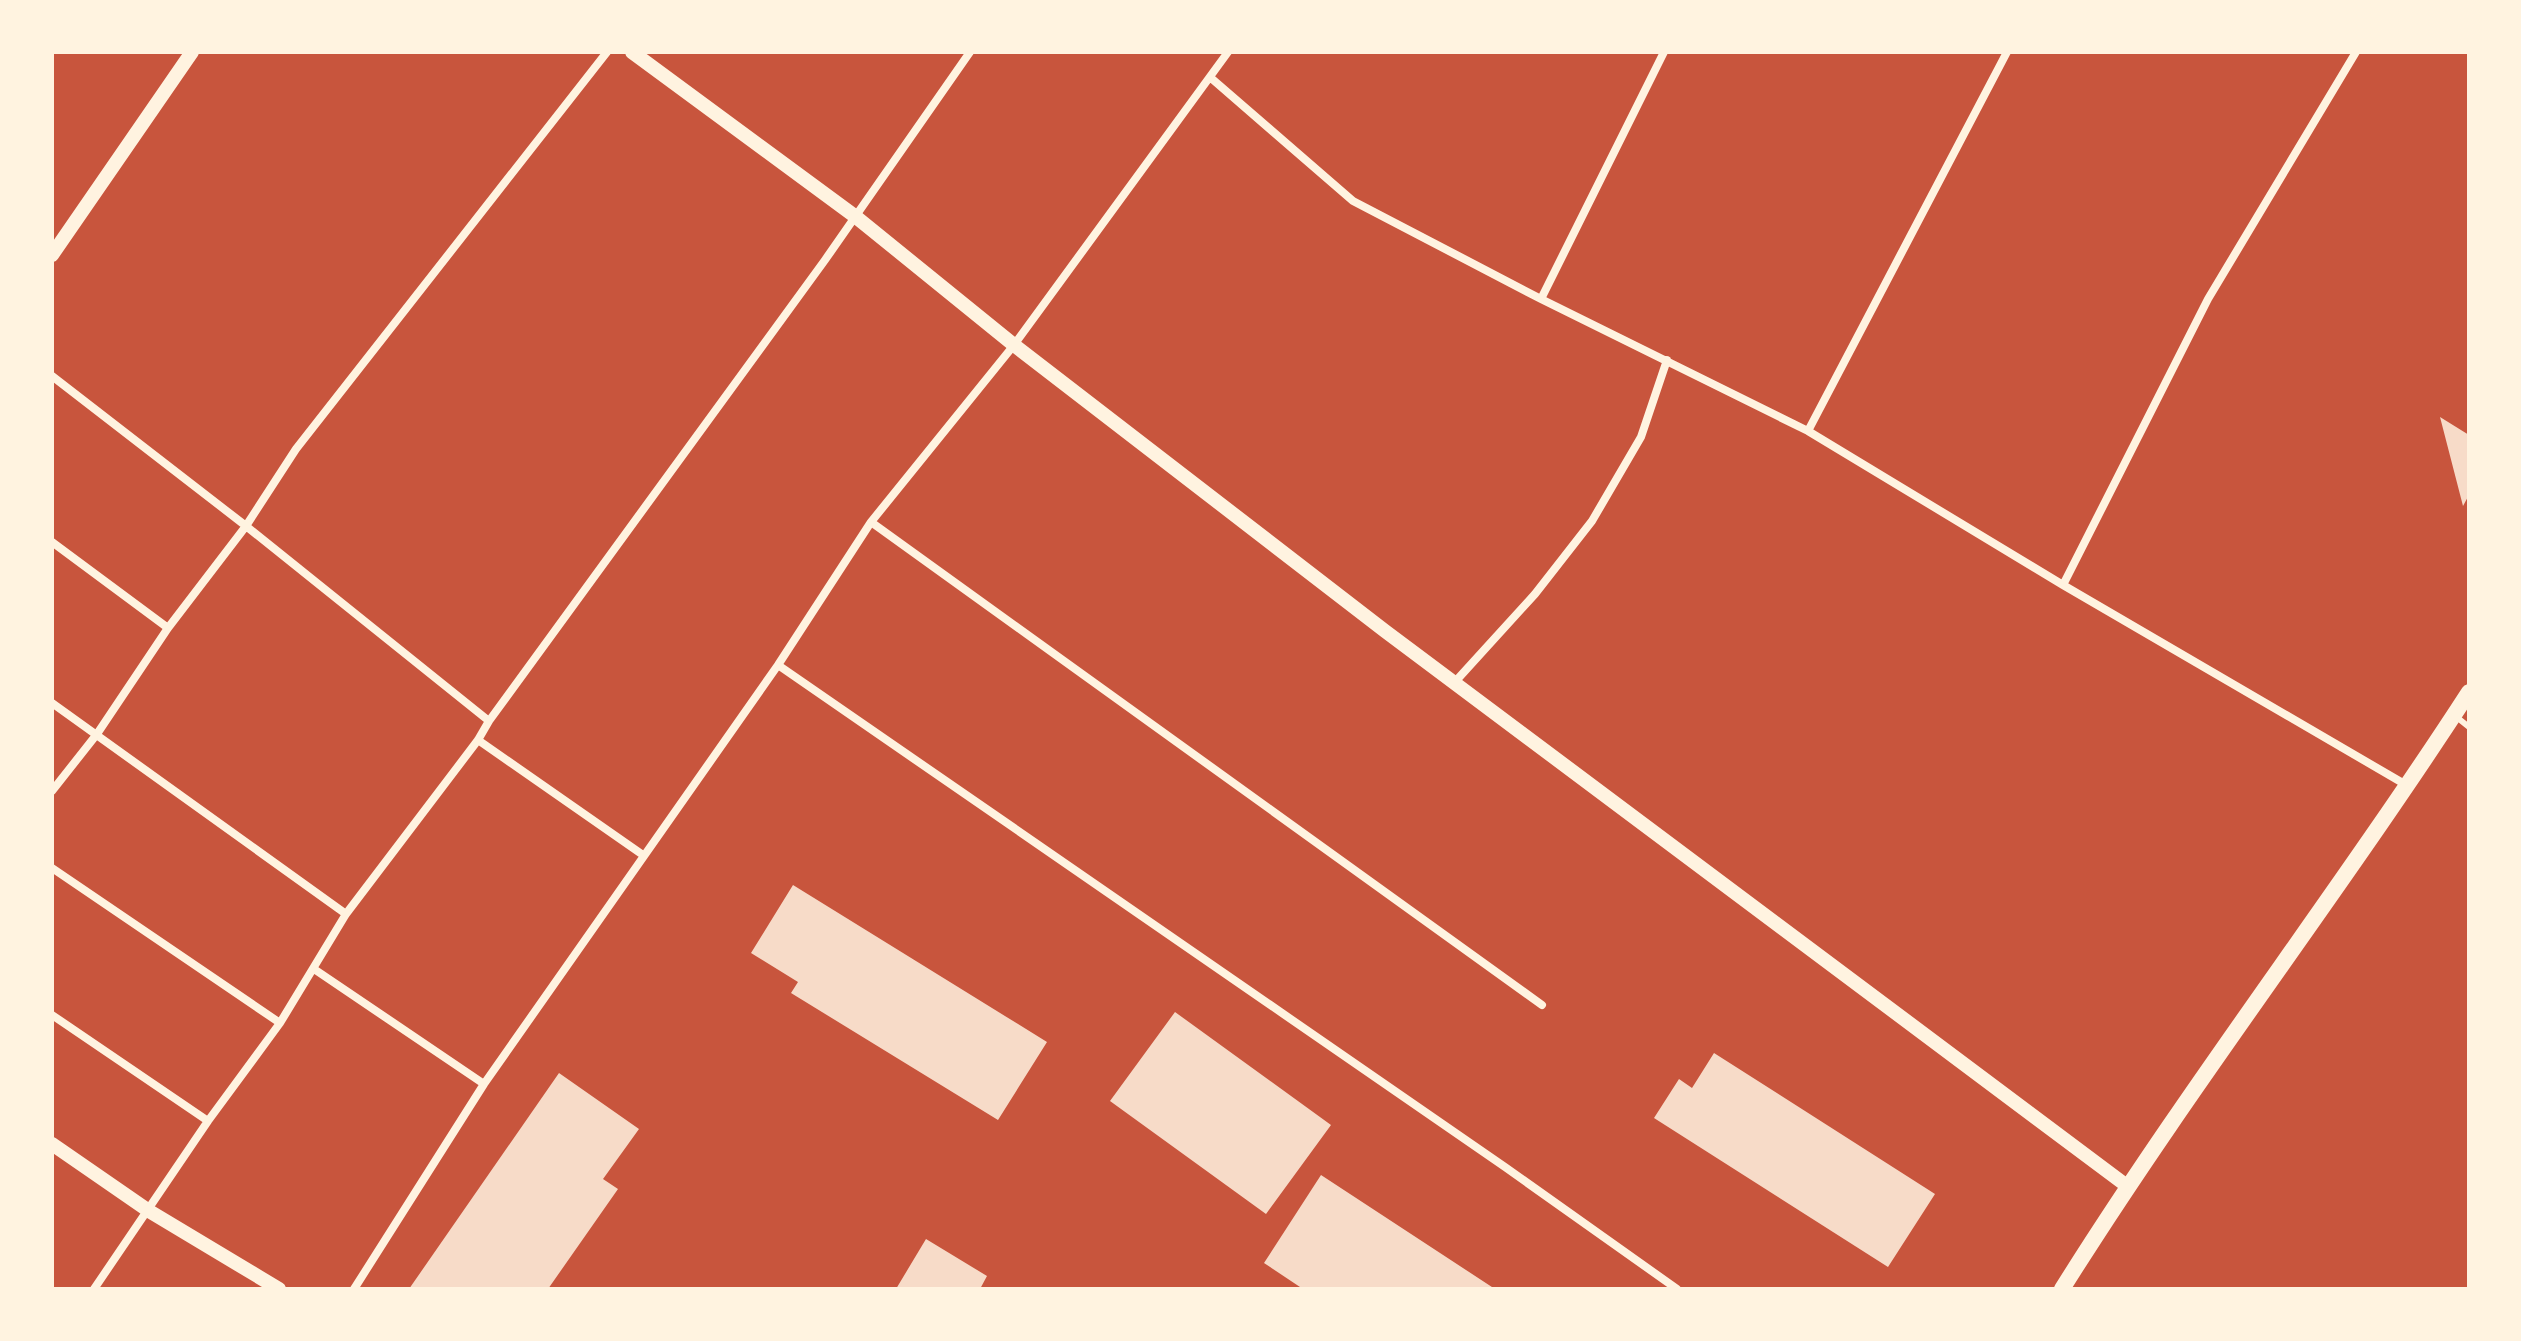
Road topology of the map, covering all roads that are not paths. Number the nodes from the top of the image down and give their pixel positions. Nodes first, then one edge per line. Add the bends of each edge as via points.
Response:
1 (192, 52) edge
2 (607, 52) edge
3 (632, 52) edge
4 (970, 52) edge
5 (1228, 52) edge
6 (1664, 52) edge
7 (2007, 52) edge
8 (2356, 52) edge
9 (1211, 78) junction
10 (856, 217) junction
11 (52, 255) edge
12 (1541, 299) junction
13 (1014, 345) junction
14 (1667, 360) junction
15 (52, 376) edge
16 (1808, 431) junction
17 (871, 522) junction
18 (246, 526) junction
19 (52, 542) edge
20 (2063, 585) junction
21 (168, 628) junction
22 (778, 665) junction
23 (1454, 683) junction
24 (2469, 692) edge
25 (52, 703) edge
26 (2454, 715) junction
27 (489, 721) junction
28 (2469, 727) edge
29 (97, 734) junction
30 (478, 740) junction
31 (2408, 786) junction
32 (52, 791) edge
33 (643, 855) junction
34 (52, 868) edge
35 (346, 914) junction
36 (314, 969) junction
37 (1542, 1005) dead end
38 (52, 1015) edge
39 (280, 1023) junction
40 (484, 1084) junction
41 (208, 1121) junction
42 (52, 1144) edge
43 (2127, 1186) junction
44 (149, 1211) junction
45 (94, 1289) edge
46 (279, 1289) edge
47 (354, 1289) edge
48 (1677, 1289) edge
49 (2062, 1289) edge

1 - 11 street
2 - 18 street via 296,449
3 - 10 street
4 - 10 street
5 - 9 street
6 - 12 street
7 - 16 street
8 - 20 street via 2208,299
9 - 12 street via 1353,201
9 - 13 street
10 - 13 street
10 - 27 street
12 - 14 street
13 - 17 street
13 - 23 street
14 - 16 street
14 - 23 street via 1641,437 1592,521
15 - 18 street
16 - 20 street
17 - 22 street
17 - 37 street
18 - 21 street
18 - 27 street
19 - 21 street
20 - 31 street
21 - 29 street
22 - 33 street
22 - 48 street
23 - 43 street
24 - 26 main road
25 - 29 street
26 - 28 lane
26 - 31 main road
27 - 30 street
29 - 32 street
29 - 35 street
30 - 33 street
30 - 35 street
31 - 43 main road
33 - 40 street
34 - 39 street
35 - 36 street
36 - 39 street
36 - 40 street
38 - 41 street
39 - 41 street
40 - 47 street
41 - 44 street
42 - 44 street
43 - 49 main road
44 - 45 street
44 - 46 street

